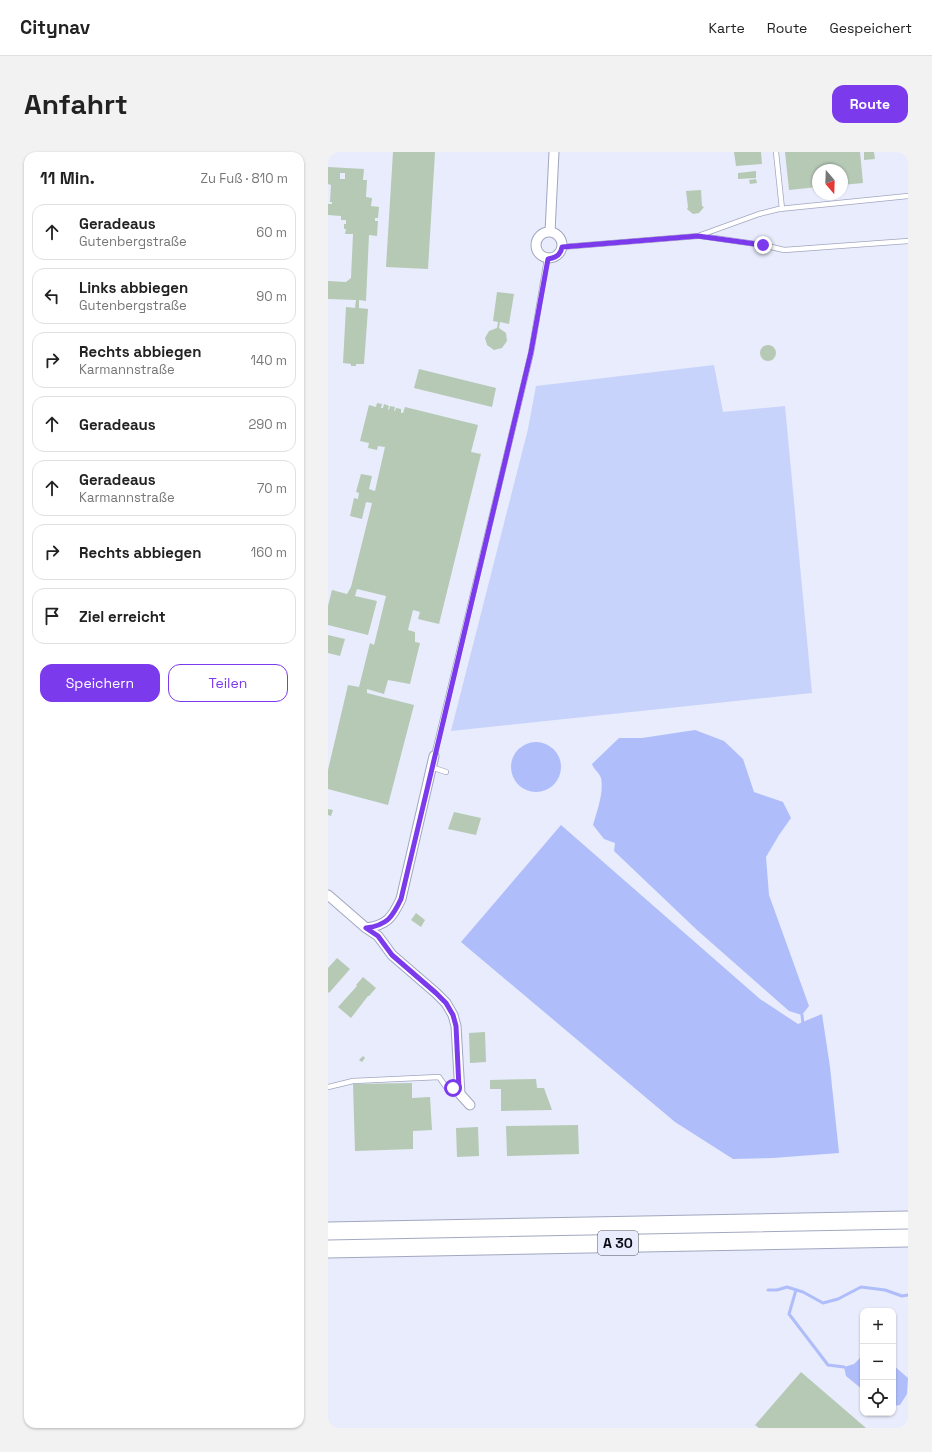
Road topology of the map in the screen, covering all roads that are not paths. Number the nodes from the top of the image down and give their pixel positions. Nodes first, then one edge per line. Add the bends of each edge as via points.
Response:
1 (554, 152) edge
2 (776, 152) edge
3 (908, 196) edge
4 (782, 209) junction
5 (550, 232) junction
6 (698, 236) junction
7 (908, 241) edge
8 (562, 247) junction
9 (548, 259) junction
10 (434, 756) joint
11 (431, 767) junction
12 (446, 772) dead end
13 (328, 895) edge
14 (366, 928) junction
15 (328, 1087) edge
16 (459, 1088) junction
17 (470, 1105) dead end
18 (908, 1220) edge
19 (328, 1232) edge
20 (908, 1238) edge
21 (328, 1249) edge

1 - 5 street
2 - 4 lane
3 - 4 lane
4 - 6 lane via 759,214
5 - 8 street via 560,237
5 - 9 street via 544,232 536,242 537,251 543,258
6 - 7 lane via 784,250
6 - 8 lane
8 - 9 street via 556,257
9 - 10 lane via 531,352
10 - 11 street
11 - 12 lane
11 - 14 street via 401,899 393,916 378,926
13 - 14 street
14 - 16 street via 378,936 392,955 436,993 453,1015 456,1026
15 - 16 lane via 353,1081 439,1077 446,1087
16 - 17 street via 460,1094
18 - 19 highway, A 30
20 - 21 highway, A 30

